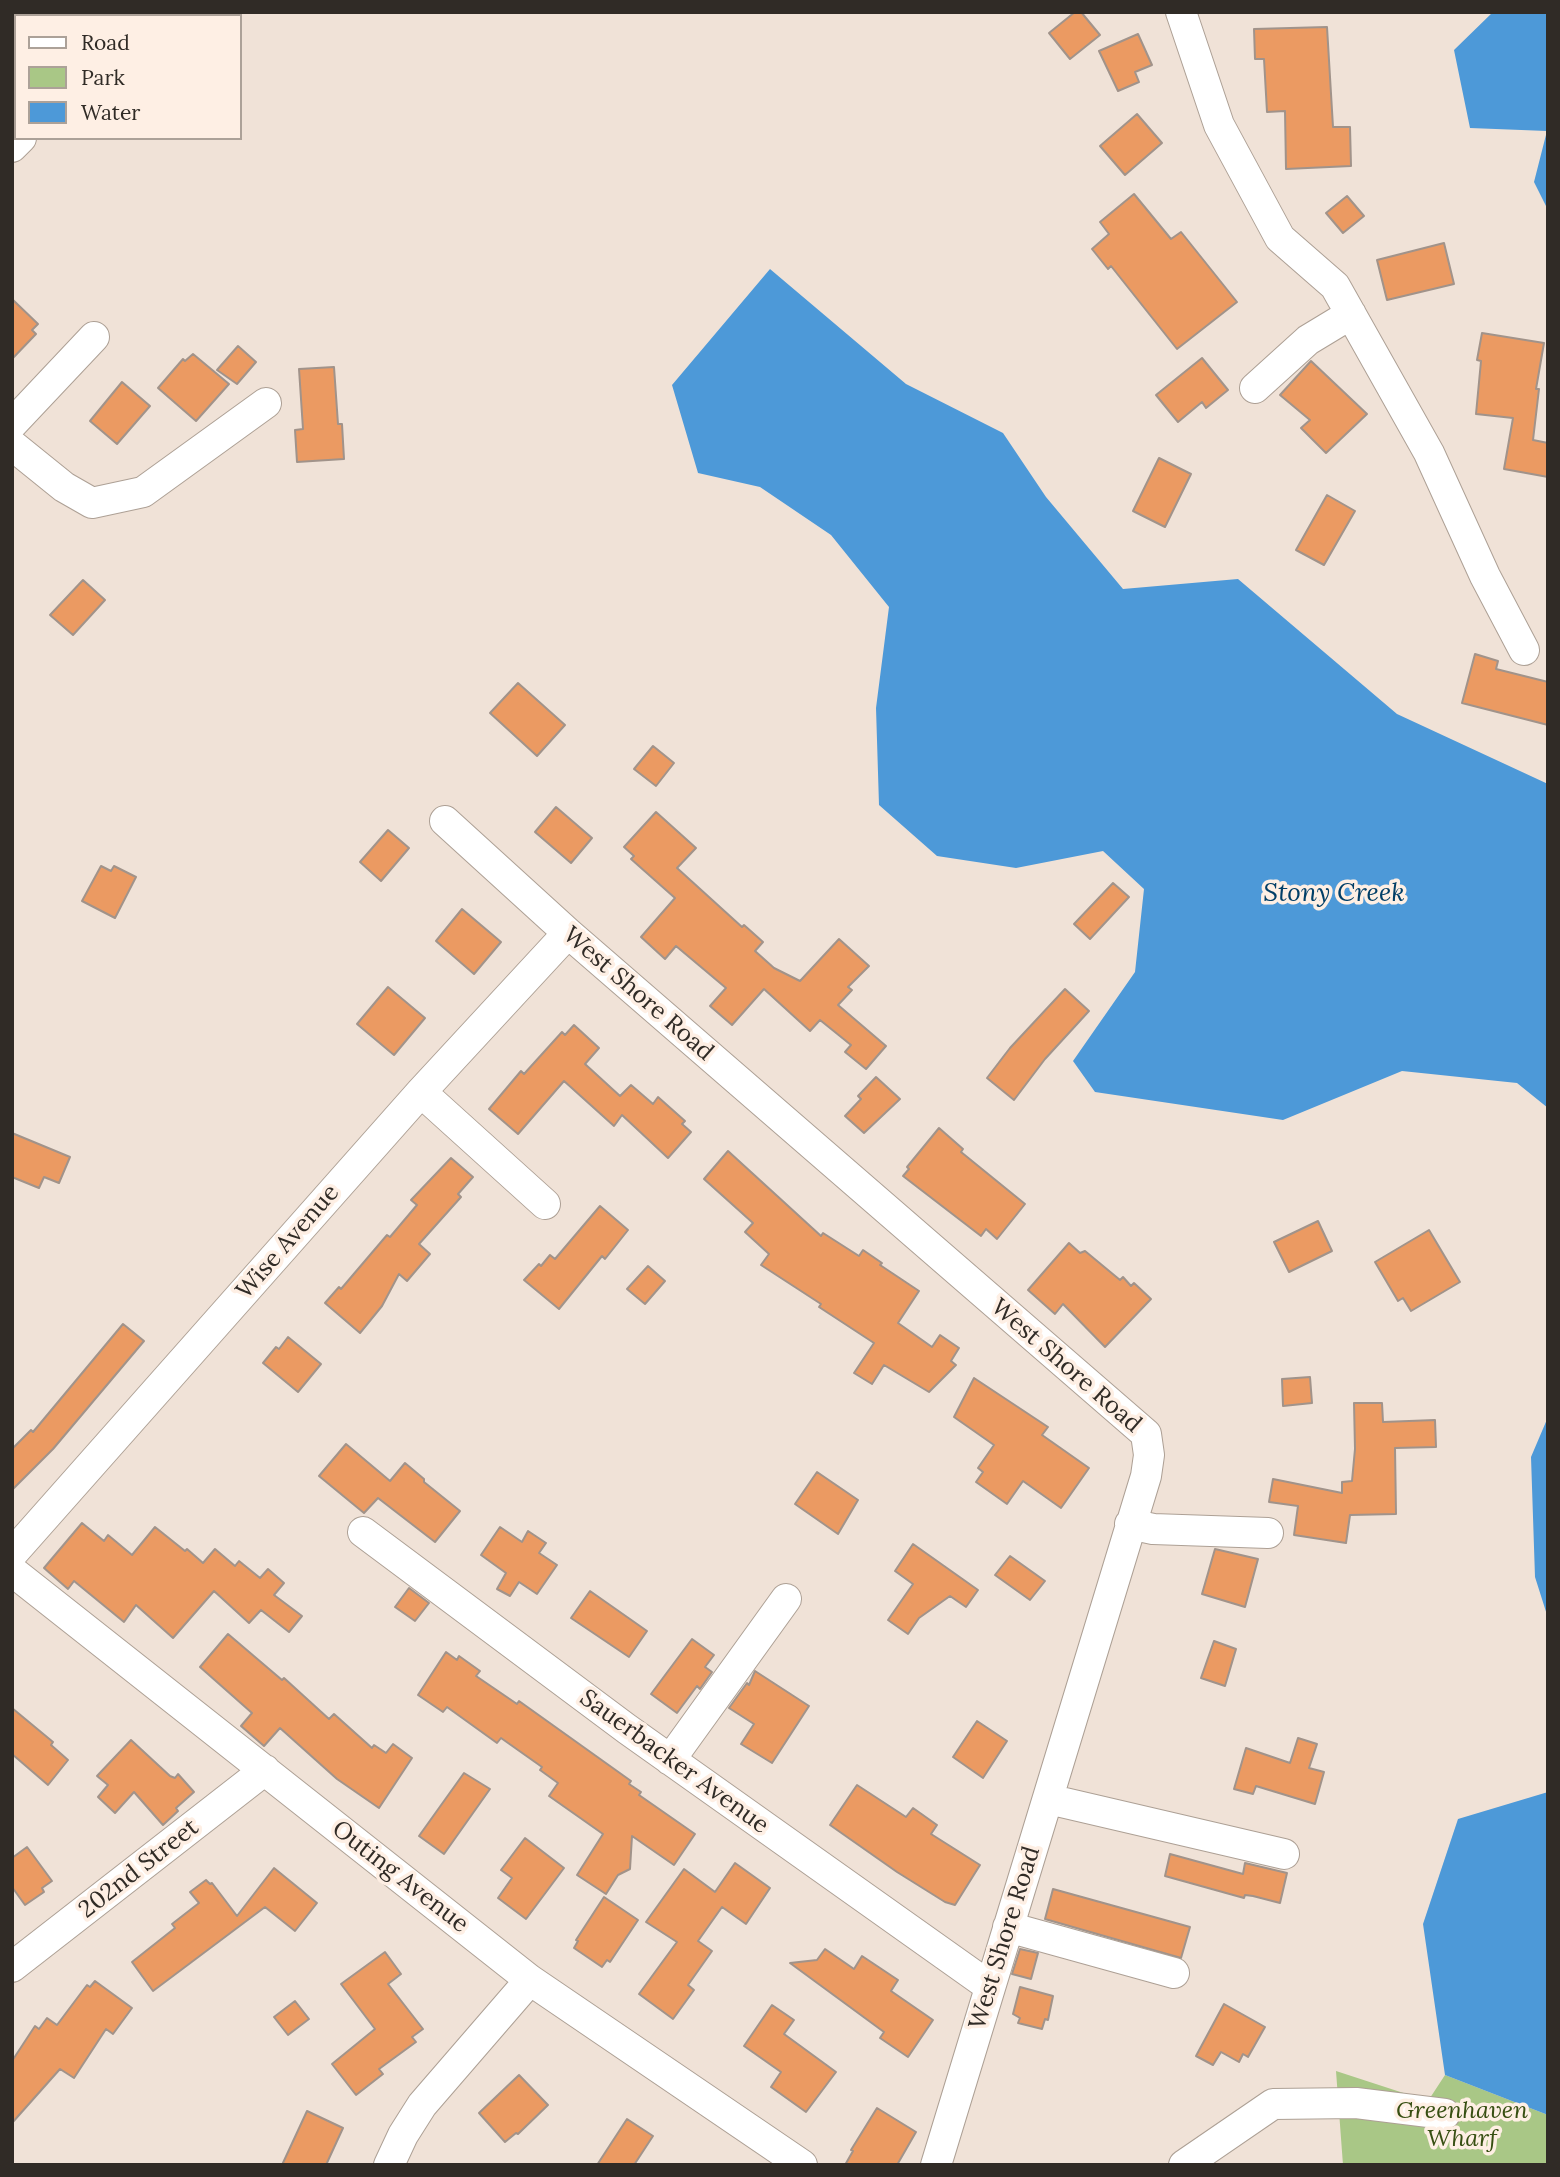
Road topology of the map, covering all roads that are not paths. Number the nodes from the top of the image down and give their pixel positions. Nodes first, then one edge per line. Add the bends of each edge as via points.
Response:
1 (1181, 12) edge
2 (1351, 314) junction
3 (94, 337) dead end
4 (1255, 388) dead end
5 (266, 403) dead end
6 (12, 424) edge
7 (12, 445) edge
8 (1524, 650) dead end
9 (445, 821) dead end
10 (568, 933) junction
11 (421, 1091) junction
12 (545, 1204) dead end
13 (1130, 1524) junction
14 (363, 1532) dead end
15 (1268, 1533) dead end
16 (12, 1554) edge
17 (12, 1571) edge
18 (786, 1599) dead end
19 (670, 1760) junction
20 (265, 1770) junction
21 (1048, 1799) junction
22 (1284, 1854) dead end
23 (1008, 1927) junction
24 (12, 1967) edge
25 (1174, 1973) dead end
26 (530, 1980) junction
27 (989, 1986) junction
28 (1446, 2114) dead end
29 (389, 2165) edge
30 (803, 2165) edge
31 (936, 2165) edge
32 (1184, 2165) edge

1 - 2 street via 1219,125 1280,238 1335,286
2 - 4 street via 1308,340
2 - 8 street via 1429,453
3 - 6 street
5 - 7 street via 143,492 92,503
9 - 10 street, West Shore Road
10 - 11 street, Wise Avenue
10 - 13 street, West Shore Road via 1146,1434 1146,1476
11 - 12 street
11 - 16 street, Wise Avenue
13 - 15 street
13 - 21 street, West Shore Road
14 - 19 street, Sauerbacker Avenue
17 - 20 street, Outing Avenue
18 - 19 street
19 - 27 street, Sauerbacker Avenue
20 - 24 street, 202nd Street
20 - 26 street, Outing Avenue
21 - 22 street
21 - 23 street, West Shore Road
23 - 25 street
23 - 27 street, West Shore Road
26 - 29 street via 422,2105
26 - 30 street, Outing Avenue
27 - 31 street, West Shore Road
28 - 32 street via 1356,2103 1273,2104

